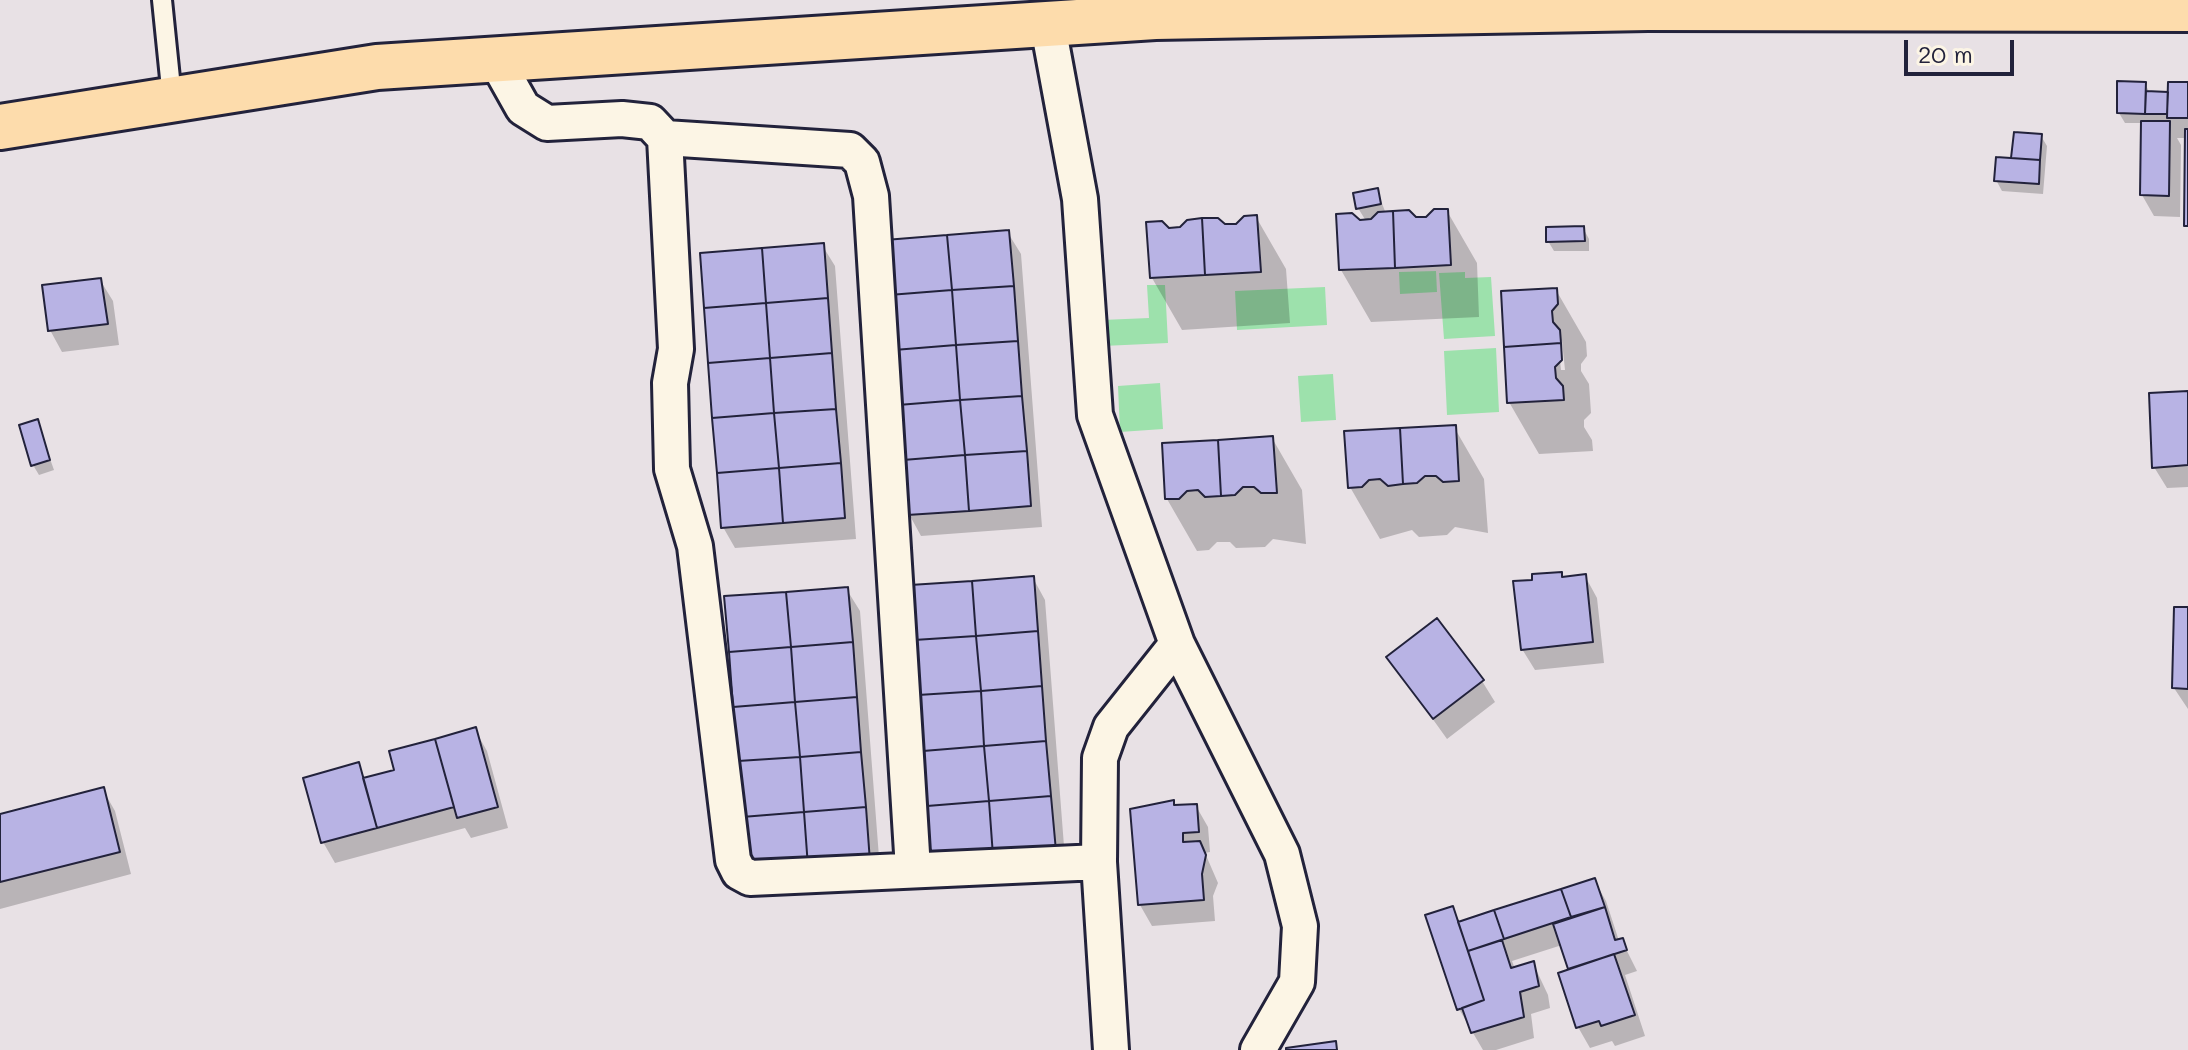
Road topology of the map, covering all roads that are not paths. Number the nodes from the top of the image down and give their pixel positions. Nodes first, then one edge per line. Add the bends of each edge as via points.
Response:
1 (162, 0) edge
2 (1937, 3) edge
3 (1154, 8) edge
4 (2188, 9) edge
5 (1048, 26) junction
6 (496, 60) junction
7 (172, 98) junction
8 (0, 127) edge
9 (665, 138) junction
10 (1177, 644) junction
11 (1099, 862) junction
12 (913, 869) junction
13 (1111, 1050) edge
14 (1258, 1050) edge

1 - 7 lane
2 - 3 main road
2 - 4 main road
3 - 5 main road
5 - 6 main road
5 - 10 street via 1080,199 1095,415
6 - 7 main road via 377,67
6 - 9 street via 523,108 547,123 650,122
7 - 8 main road
9 - 12 street via 850,150 862,162 871,196
9 - 12 street via 676,349 670,383 672,469 695,546 733,860 750,878
10 - 11 street via 1111,727 1100,758
10 - 14 street via 1282,854 1300,926 1297,982
11 - 12 street
11 - 13 street

